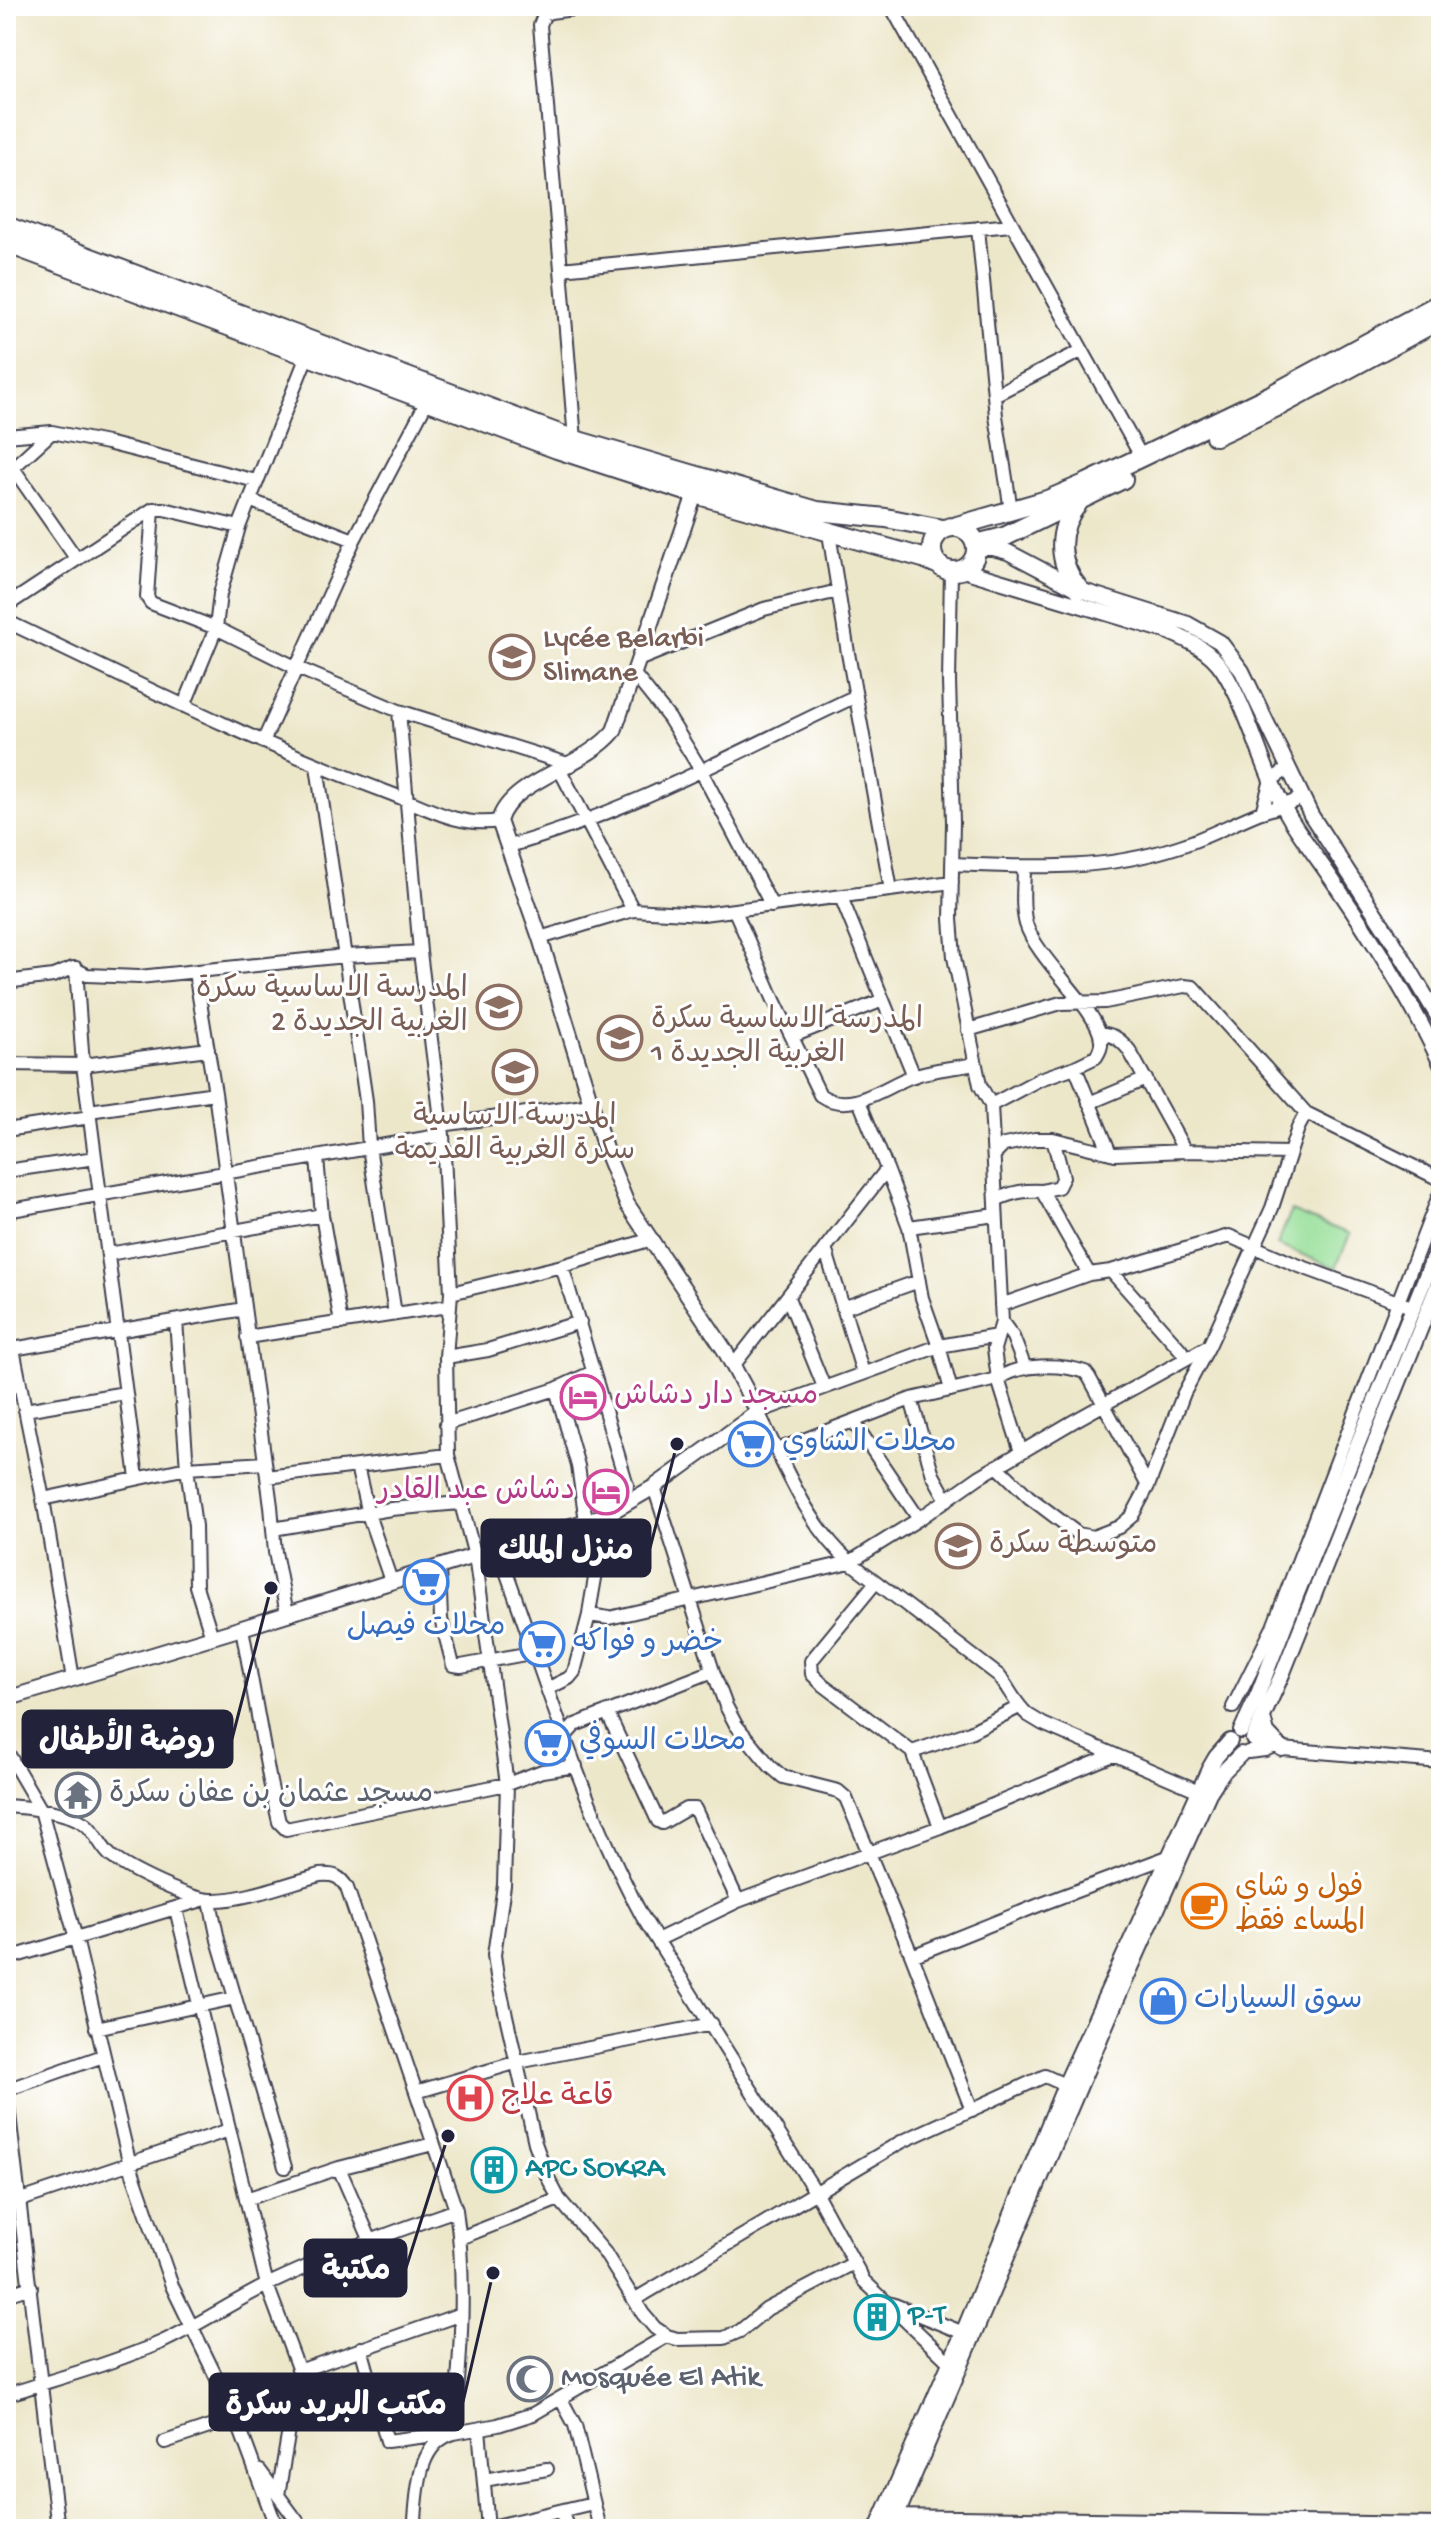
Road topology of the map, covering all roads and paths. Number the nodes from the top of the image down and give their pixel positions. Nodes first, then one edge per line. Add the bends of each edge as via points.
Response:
1 (597, 6) edge
2 (891, 6) edge
3 (1011, 225) junction
4 (6, 226) edge
5 (978, 228) junction
6 (6, 243) edge
7 (561, 269) junction
8 (1441, 303) edge
9 (1441, 319) edge
10 (1081, 351) junction
11 (307, 356) junction
12 (994, 395) junction
13 (427, 401) junction
14 (52, 432) junction
15 (6, 436) edge
16 (575, 440) junction
17 (1142, 458) junction
18 (9, 471) edge
19 (256, 481) junction
20 (695, 494) junction
21 (249, 500) junction
22 (1078, 503) junction
23 (153, 509) junction
24 (1011, 510) junction
25 (239, 527) junction
26 (950, 528) junction
27 (829, 533) junction
28 (354, 540) junction
29 (976, 546) junction
30 (76, 558) junction
31 (950, 568) junction
32 (1080, 590) junction
33 (838, 591) junction
34 (6, 606) edge
35 (6, 621) edge
36 (216, 628) junction
37 (295, 667) junction
38 (635, 667) junction
39 (856, 696) junction
40 (184, 706) junction
41 (399, 711) junction
42 (263, 742) junction
43 (317, 766) junction
44 (565, 768) junction
45 (1288, 769) junction
46 (701, 771) junction
47 (1271, 780) junction
48 (1301, 798) junction
49 (405, 799) junction
50 (1284, 807) junction
51 (1262, 812) junction
52 (499, 821) junction
53 (587, 822) junction
54 (509, 846) junction
55 (952, 864) junction
56 (1024, 867) junction
57 (952, 882) junction
58 (891, 890) junction
59 (841, 897) junction
60 (772, 906) junction
61 (633, 910) junction
62 (735, 911) junction
63 (540, 938) junction
64 (420, 952) junction
65 (345, 956) junction
66 (76, 968) junction
67 (195, 972) junction
68 (6, 982) edge
69 (883, 1000) junction
70 (1079, 1002) junction
71 (1441, 1022) edge
72 (968, 1030) junction
73 (1100, 1033) junction
74 (793, 1036) junction
75 (208, 1049) junction
76 (1440, 1062) edge
77 (6, 1064) edge
78 (975, 1064) junction
79 (83, 1065) junction
80 (1075, 1067) junction
81 (914, 1076) junction
82 (1146, 1079) junction
83 (215, 1093) junction
84 (859, 1101) junction
85 (1089, 1103) junction
86 (591, 1104) junction
87 (991, 1105) junction
88 (1306, 1113) junction
89 (90, 1114) junction
90 (6, 1130) edge
91 (442, 1130) junction
92 (1053, 1139) junction
93 (369, 1147) junction
94 (1185, 1151) junction
95 (1110, 1153) junction
96 (1290, 1153) junction
97 (995, 1154) junction
98 (95, 1158) junction
99 (317, 1158) junction
100 (887, 1169) junction
101 (6, 1171) edge
102 (225, 1174) junction
103 (1440, 1186) edge
104 (1042, 1191) junction
105 (100, 1196) junction
106 (996, 1200) junction
107 (6, 1211) edge
108 (322, 1215) junction
109 (996, 1215) junction
110 (909, 1227) junction
111 (234, 1232) junction
112 (652, 1239) junction
113 (1441, 1239) edge
114 (825, 1248) junction
115 (1255, 1248) junction
116 (109, 1254) junction
117 (562, 1266) junction
118 (1111, 1271) junction
119 (1089, 1274) junction
120 (1441, 1277) edge
121 (919, 1281) junction
122 (788, 1298) junction
123 (450, 1299) junction
124 (1398, 1302) junction
125 (1001, 1305) junction
126 (843, 1308) junction
127 (1414, 1308) junction
128 (244, 1309) junction
129 (395, 1314) junction
130 (176, 1321) junction
131 (580, 1322) junction
132 (1002, 1322) junction
133 (341, 1323) junction
134 (118, 1331) junction
135 (997, 1336) junction
136 (247, 1337) junction
137 (939, 1346) junction
138 (1209, 1346) junction
139 (9, 1349) edge
140 (446, 1357) junction
141 (1187, 1357) junction
142 (733, 1366) junction
143 (1025, 1368) junction
144 (593, 1372) junction
145 (863, 1373) junction
146 (998, 1379) junction
147 (824, 1387) junction
148 (1373, 1387) junction
149 (556, 1389) junction
150 (951, 1390) junction
151 (125, 1393) junction
152 (1394, 1396) junction
153 (911, 1399) junction
154 (1105, 1405) junction
155 (25, 1410) junction
156 (758, 1412) junction
157 (853, 1421) junction
158 (446, 1424) junction
159 (777, 1450) junction
160 (1021, 1452) junction
161 (448, 1455) junction
162 (265, 1463) junction
163 (1351, 1464) junction
164 (357, 1466) junction
165 (997, 1466) junction
166 (187, 1468) junction
167 (267, 1477) junction
168 (137, 1478) junction
169 (1148, 1486) junction
170 (654, 1487) junction
171 (43, 1499) junction
172 (947, 1500) junction
173 (460, 1503) junction
174 (625, 1505) junction
175 (368, 1514) junction
176 (606, 1515) junction
177 (919, 1519) junction
178 (586, 1521) junction
179 (273, 1529) junction
180 (498, 1549) junction
181 (475, 1556) junction
182 (850, 1562) junction
183 (439, 1567) junction
184 (391, 1581) junction
185 (876, 1582) junction
186 (691, 1599) junction
187 (1298, 1613) junction
188 (287, 1614) junction
189 (589, 1615) junction
190 (242, 1628) junction
191 (1278, 1629) junction
192 (212, 1637) junction
193 (536, 1652) junction
194 (490, 1660) junction
195 (713, 1671) junction
196 (73, 1679) junction
197 (549, 1688) junction
198 (6, 1699) edge
199 (1019, 1707) junction
200 (1233, 1707) dead end
201 (607, 1712) junction
202 (1263, 1718) junction
203 (565, 1736) junction
204 (1244, 1743) junction
205 (1278, 1748) junction
206 (6, 1750) edge
207 (912, 1752) junction
208 (1113, 1755) junction
209 (1441, 1762) edge
210 (576, 1766) junction
211 (507, 1784) junction
212 (1204, 1792) junction
213 (6, 1806) edge
214 (41, 1810) junction
215 (940, 1827) junction
216 (870, 1853) junction
217 (1170, 1856) junction
218 (207, 1900) junction
219 (738, 1901) junction
220 (176, 1909) junction
221 (76, 1939) junction
222 (657, 1940) junction
223 (912, 1956) junction
224 (6, 1959) edge
225 (235, 1998) junction
226 (201, 2006) junction
227 (712, 2024) junction
228 (96, 2028) junction
229 (103, 2056) junction
230 (518, 2062) junction
231 (1065, 2085) junction
232 (6, 2089) edge
233 (416, 2092) junction
234 (972, 2110) junction
235 (229, 2130) junction
236 (433, 2144) junction
237 (130, 2165) junction
238 (285, 2167) dead end
239 (339, 2168) junction
240 (816, 2193) junction
241 (246, 2199) junction
242 (559, 2199) junction
243 (12, 2203) edge
244 (456, 2210) junction
245 (460, 2238) junction
246 (370, 2239) junction
247 (854, 2263) junction
248 (267, 2285) junction
249 (31, 2287) junction
250 (6, 2295) edge
251 (634, 2300) junction
252 (881, 2300) junction
253 (461, 2314) junction
254 (192, 2328) junction
255 (968, 2335) junction
256 (667, 2336) junction
257 (361, 2348) junction
258 (955, 2365) junction
259 (299, 2371) junction
260 (40, 2384) junction
261 (6, 2395) edge
262 (561, 2399) junction
263 (236, 2418) junction
264 (479, 2429) junction
265 (451, 2433) junction
266 (165, 2442) dead end
267 (252, 2461) junction
268 (547, 2469) dead end
269 (484, 2480) junction
270 (278, 2495) junction
271 (593, 2503) junction
272 (561, 2511) junction
273 (886, 2522) edge
274 (1441, 2524) edge
275 (58, 2529) edge
276 (275, 2529) edge
277 (303, 2529) edge
278 (414, 2529) edge
279 (485, 2529) edge
280 (568, 2529) edge
281 (600, 2529) edge

1 - 7 street via 550,12 540,25
2 - 3 street
3 - 5 street
3 - 10 street
4 - 16 main road
5 - 7 street
5 - 12 street
6 - 11 main road
7 - 16 street
8 - 17 main road
9 - 22 main road via 1281,405
10 - 12 street
10 - 17 street
11 - 13 main road
11 - 19 street
12 - 24 street
13 - 20 main road
13 - 28 street
14 - 15 street
14 - 18 street
14 - 19 street
16 - 26 main road via 817,511
17 - 24 main road
18 - 30 street
19 - 21 street
20 - 27 main road
20 - 38 street
21 - 25 street
21 - 28 street
22 - 29 main road
22 - 32 main road via 1065,523 1061,547
23 - 25 street
23 - 30 street
23 - 36 street via 149,600
24 - 26 main road
25 - 36 street
26 - 29 main road via 969,532
26 - 31 main road via 931,546 933,559
27 - 31 main road
27 - 33 street
28 - 37 street
29 - 31 main road via 973,561
29 - 32 street via 1008,552
30 - 34 street
31 - 47 street via 1193,642 1222,669
31 - 55 street
32 - 45 street via 1188,624 1220,642 1242,671
33 - 38 street via 764,609
33 - 39 street
35 - 40 street
36 - 37 street
36 - 40 street
37 - 41 street
37 - 42 street
38 - 44 street via 614,731
38 - 46 street
39 - 46 street
39 - 58 street
40 - 42 street
41 - 44 street
41 - 49 street
42 - 43 street
43 - 49 street
43 - 65 street
44 - 52 street via 511,799
44 - 53 street
45 - 47 street
45 - 48 street
46 - 53 street
46 - 60 street
47 - 50 street
47 - 51 street
48 - 50 street
48 - 71 street
49 - 52 street via 464,822
49 - 64 street
50 - 51 street
50 - 76 street via 1367,933
51 - 56 street via 1174,848 1108,864
52 - 54 street
53 - 54 street
53 - 61 street
54 - 63 street
55 - 56 street
55 - 57 street
56 - 70 street via 1026,925
57 - 58 street
57 - 72 street via 954,957
58 - 59 street
59 - 60 street
59 - 69 street
60 - 62 street
61 - 62 street
61 - 63 street
62 - 74 street
63 - 86 street
64 - 65 street
64 - 91 street
65 - 67 street
65 - 93 street
66 - 67 street via 87,975 129,977
66 - 68 street
66 - 79 street
67 - 75 street
69 - 74 street
69 - 81 street
70 - 72 street
70 - 73 street
70 - 88 street via 1193,987
72 - 78 street
73 - 80 street via 1096,1057
73 - 82 street via 1121,1040
74 - 84 street via 820,1095
75 - 79 street
75 - 83 street
77 - 79 street
78 - 81 street
78 - 87 street
79 - 89 street
80 - 85 street
80 - 87 street
81 - 84 street
82 - 85 street
82 - 94 street
83 - 89 street
83 - 102 street
84 - 100 street
85 - 95 street
86 - 91 street
86 - 112 street via 627,1204
87 - 97 street
88 - 96 street
88 - 103 street
89 - 90 street
89 - 98 street
91 - 93 street
91 - 123 street
92 - 95 street
92 - 97 street via 1004,1145
92 - 104 street via 1063,1177 1058,1187
93 - 99 street
93 - 129 street
94 - 95 street
94 - 96 street
96 - 115 street
97 - 106 street
98 - 101 street
98 - 105 street
99 - 102 street
99 - 108 street
100 - 110 street
100 - 114 street
102 - 105 street
102 - 111 street
103 - 124 street
104 - 106 street via 1009,1193
104 - 119 street
105 - 107 street
105 - 116 street
106 - 109 street
108 - 111 street
108 - 133 street
109 - 110 street
109 - 125 street
110 - 121 street
111 - 116 street
111 - 128 street
112 - 117 street
112 - 142 street
113 - 127 street
114 - 122 street
114 - 126 street
115 - 118 street via 1225,1236
115 - 124 street
115 - 138 street
116 - 134 street
117 - 123 street
117 - 131 street
118 - 119 street
118 - 141 street
119 - 125 street
120 - 152 street
121 - 126 street
121 - 137 street
122 - 142 street
122 - 147 street
123 - 129 street
123 - 140 street
124 - 127 street
124 - 148 street
125 - 132 street
126 - 145 street
127 - 148 street
128 - 130 street
128 - 136 street
129 - 133 street
130 - 134 street
130 - 166 street
131 - 140 street
131 - 144 street
132 - 135 street
132 - 143 street
133 - 136 street
134 - 139 street
134 - 151 street
135 - 137 street
135 - 146 street
136 - 162 street
137 - 145 street
137 - 150 street
138 - 141 street
138 - 169 street via 1184,1393
139 - 155 street
140 - 158 street
141 - 154 street
142 - 156 street
143 - 146 street
143 - 154 street via 1085,1372
144 - 149 street
144 - 174 street via 627,1485
145 - 147 street
146 - 150 street
146 - 160 street
147 - 156 street
148 - 152 street
148 - 163 street
149 - 158 street
149 - 178 street via 578,1466
150 - 153 street
151 - 155 street
151 - 168 street
152 - 163 street
153 - 157 street
153 - 172 street via 933,1475
154 - 160 street
154 - 169 street
155 - 171 street
156 - 159 street
156 - 170 street
157 - 159 street
157 - 177 street
158 - 161 street
159 - 182 street via 817,1526
160 - 165 street
161 - 164 street
161 - 173 street
162 - 166 street
162 - 167 street
163 - 187 street
163 - 191 street
164 - 167 street
164 - 175 street
165 - 169 street via 1061,1524 1093,1537 1127,1522
165 - 172 street
166 - 168 street
166 - 192 street via 196,1586
167 - 179 street
168 - 171 street
170 - 174 street
170 - 186 street
171 - 196 street
172 - 177 street
173 - 175 street
173 - 181 street
174 - 176 street
175 - 179 street
175 - 184 street
176 - 178 street
176 - 189 street
177 - 182 street
178 - 180 street
179 - 188 street
180 - 181 street
180 - 193 street
181 - 183 street
181 - 194 street
182 - 185 street
182 - 186 street
183 - 184 street
183 - 194 street via 441,1619 452,1664
184 - 188 street
185 - 199 street via 998,1675
185 - 207 street via 811,1661 811,1668 821,1683
186 - 189 street via 609,1618
186 - 195 street
187 - 191 street
187 - 202 street
188 - 190 street
189 - 197 street via 574,1672
190 - 192 street
190 - 211 street via 270,1782 279,1822 286,1829
191 - 200 street
191 - 204 street
192 - 196 street
193 - 194 street
193 - 197 street
194 - 211 street
195 - 201 street
195 - 216 street via 730,1715 770,1766 790,1780 838,1791
196 - 198 street
197 - 203 street
199 - 207 street via 970,1732
199 - 208 street via 1043,1724
201 - 203 street via 575,1725
201 - 219 street via 658,1821 695,1809
202 - 204 street
202 - 205 street
203 - 210 street
204 - 205 street
204 - 212 street
205 - 209 street
206 - 214 street
207 - 215 street
208 - 212 street
208 - 215 street
210 - 211 street
210 - 222 street via 620,1875
211 - 230 street via 504,1885 494,1955
212 - 217 street
212 - 255 street
213 - 214 street
214 - 218 street via 83,1822 113,1857
214 - 221 street
215 - 216 street
216 - 219 street
216 - 223 street
217 - 223 street
217 - 231 street
218 - 220 street
218 - 225 street
218 - 233 street via 320,1875 341,1877
219 - 222 street
220 - 221 street
220 - 226 street
221 - 224 street
221 - 228 street
222 - 227 street
223 - 234 street
225 - 226 street
225 - 238 street
226 - 228 street
226 - 235 street
227 - 230 street
227 - 240 street
228 - 229 street
229 - 232 street
229 - 237 street
230 - 233 street
230 - 242 street via 535,2143
231 - 234 street via 1045,2076
231 - 255 street
232 - 243 street
233 - 236 street
234 - 240 street via 901,2142
235 - 237 street
235 - 241 street
236 - 239 street
236 - 244 street
237 - 243 street
237 - 254 street
239 - 241 street
239 - 246 street
240 - 247 street
240 - 251 street
241 - 248 street
242 - 245 street
242 - 251 street via 605,2253
243 - 249 street
244 - 245 street
244 - 246 street
245 - 253 street
246 - 248 street
247 - 252 street
247 - 256 street via 724,2338
248 - 254 street
248 - 259 street
249 - 250 street
249 - 260 street
251 - 256 street
252 - 255 street
252 - 258 street
253 - 257 street
253 - 265 street
254 - 260 street via 126,2357
254 - 263 street
255 - 258 street
256 - 262 street
257 - 259 street
257 - 265 street via 387,2441
258 - 273 street
259 - 270 street
260 - 261 street
260 - 275 street
262 - 264 street via 515,2421
262 - 271 street via 575,2425
263 - 266 street
263 - 267 street
264 - 265 street
264 - 269 street
265 - 278 street via 427,2453
267 - 270 street
267 - 276 street
268 - 269 street
269 - 279 street
270 - 277 street
271 - 272 street
271 - 281 street
272 - 279 street
272 - 280 street
273 - 274 street

